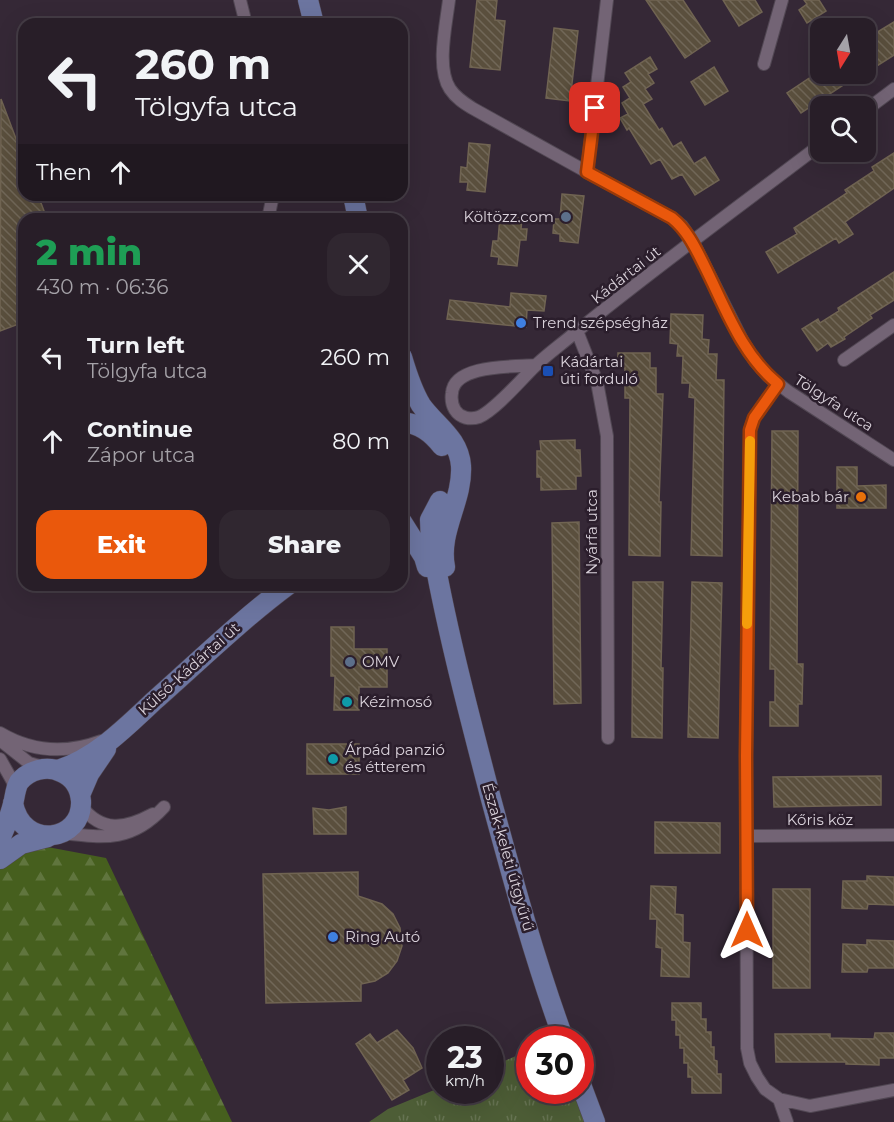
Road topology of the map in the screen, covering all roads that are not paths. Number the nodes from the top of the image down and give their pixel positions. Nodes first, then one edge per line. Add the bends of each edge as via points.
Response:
1 (240, 0) edge
2 (309, 0) edge
3 (449, 0) edge
4 (607, 0) edge
5 (782, 0) edge
6 (244, 18) edge
7 (313, 18) edge
8 (764, 64) dead end
9 (894, 88) edge
10 (876, 102) edge
11 (810, 153) edge
12 (587, 172) junction
13 (693, 242) junction
14 (894, 325) edge
15 (577, 331) junction
16 (844, 360) dead end
17 (536, 365) junction
18 (408, 374) edge
19 (778, 384) junction
20 (408, 404) edge
21 (408, 423) edge
22 (426, 429) junction
23 (894, 460) edge
24 (440, 501) junction
25 (408, 520) edge
26 (408, 532) edge
27 (408, 552) edge
28 (430, 576) junction
29 (270, 591) edge
30 (280, 591) edge
31 (250, 613) junction
32 (459, 673) junction
33 (123, 728) junction
34 (0, 733) edge
35 (608, 738) dead end
36 (0, 740) edge
37 (0, 759) edge
38 (53, 769) junction
39 (14, 798) junction
40 (80, 800) junction
41 (56, 835) junction
42 (894, 835) edge
43 (746, 836) junction
44 (0, 839) edge
45 (0, 859) edge
46 (559, 1026) edge
47 (894, 1090) edge
48 (779, 1099) junction
49 (588, 1104) edge
50 (595, 1122) edge
51 (787, 1122) edge

1 - 6 street
2 - 7 main road
3 - 12 street, Tölgyfa utca via 443,65 451,90 472,108
4 - 12 street
5 - 8 street
9 - 10 street
11 - 13 street, Kádártai út
12 - 13 street, Tölgyfa utca via 672,218
13 - 15 street, Kádártai út
13 - 19 street, Tölgyfa utca via 743,342
14 - 16 street
15 - 17 street, Kádártai út
15 - 35 street, Nyárfa utca via 597,382 607,436
17 - 17 street, Kádártai út via 465,375 452,388 454,409 460,416 478,417
18 - 32 main road via 415,394 447,432 459,454 460,480 443,553 457,623
19 - 23 street, Tölgyfa utca
19 - 43 street via 750,430
20 - 22 main road, Észak-keleti útgyűrű
21 - 22 main road
22 - 24 main road, Észak-keleti útgyűrű via 448,458 449,481
24 - 25 main road via 424,516
24 - 32 main road, Észak-keleti útgyűrű via 430,520 431,541
26 - 28 main road, Észak-keleti útgyűrű via 424,557
27 - 28 main road
28 - 32 main road, Észak-keleti útgyűrű via 450,654
29 - 31 main road
30 - 31 main road
31 - 33 main road, Külső-Kádártai út
32 - 46 main road, Észak-keleti útgyűrű via 518,899
33 - 34 street via 87,746 63,750 36,748
33 - 38 main road, Külső-Kádártai út via 88,757
33 - 40 main road, Külső-Kádártai út via 89,774
36 - 38 street via 29,763
37 - 39 street via 12,782
38 - 39 main road, Külső-Kádártai út via 27,775 19,782
38 - 40 main road via 68,775 76,784
39 - 41 main road via 20,823 39,835
39 - 44 main road, Külső-Kádártai út
40 - 41 main road, Külső-Kádártai út via 78,817
40 - 41 street via 99,824 112,826 128,824 164,807 144,826 131,832 99,837
41 - 45 main road via 21,844
42 - 43 street, Kőris köz
43 - 48 street via 747,1048 756,1077
47 - 48 street via 810,1106
48 - 51 street
49 - 50 main road

